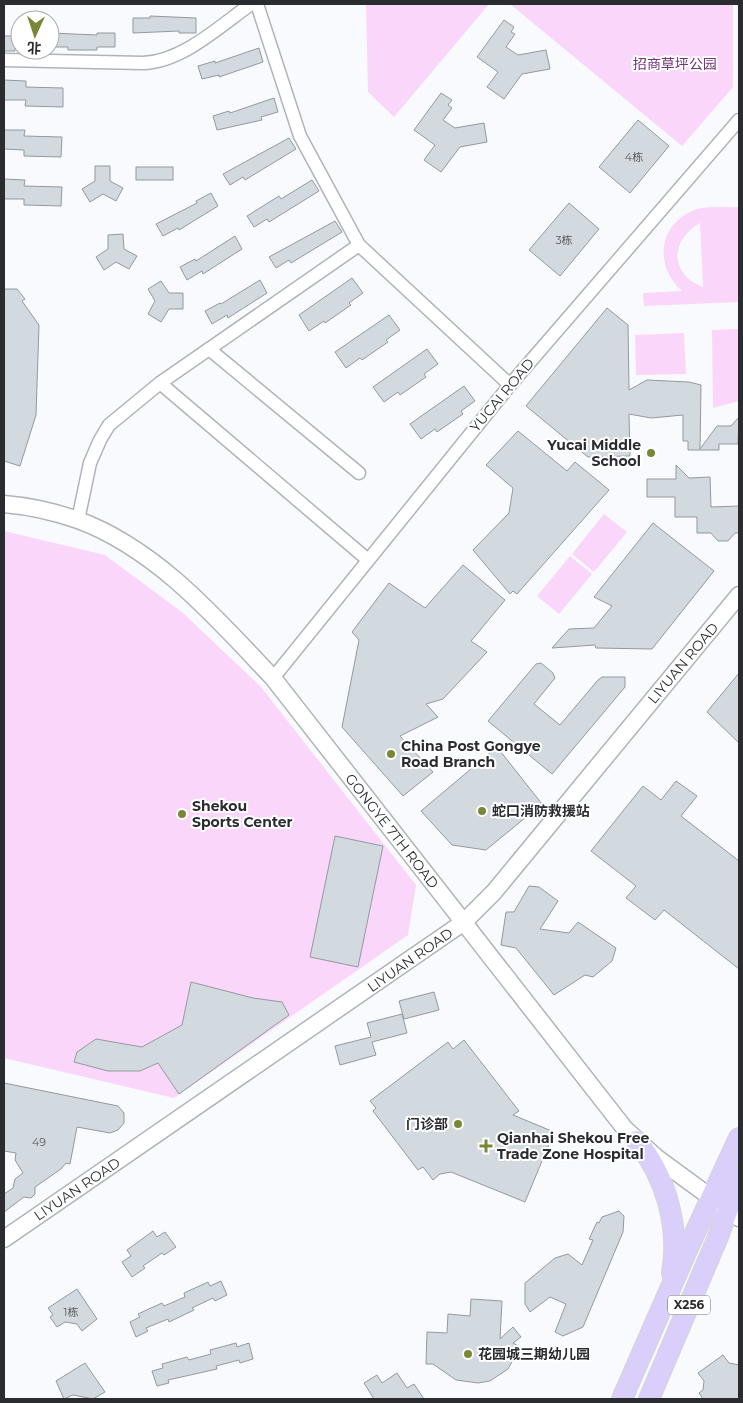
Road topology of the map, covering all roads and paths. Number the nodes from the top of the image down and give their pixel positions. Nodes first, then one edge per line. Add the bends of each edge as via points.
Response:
1 (251, 4) edge
2 (257, 4) edge
3 (4, 60) edge
4 (739, 120) edge
5 (359, 245) junction
6 (209, 349) junction
7 (160, 383) junction
8 (510, 385) junction
9 (359, 473) dead end
10 (4, 504) edge
11 (78, 520) junction
12 (368, 560) junction
13 (739, 595) edge
14 (273, 678) junction
15 (464, 922) junction
16 (739, 1138) edge
17 (637, 1141) junction
18 (739, 1178) edge
19 (712, 1198) junction
20 (734, 1214) edge
21 (4, 1239) edge
22 (668, 1295) junction
23 (622, 1399) edge
24 (649, 1399) edge

1 - 3 street via 181,52 163,60 142,63
2 - 5 street via 300,136
4 - 8 street, YUCAI ROAD
5 - 6 street
5 - 8 street
6 - 7 street
6 - 9 street
7 - 11 street via 109,425 100,440 90,464
7 - 12 street
8 - 12 street, YUCAI ROAD
10 - 11 street, GONGYE 7TH ROAD
11 - 14 street, GONGYE 7TH ROAD via 114,538 170,577
12 - 14 street, YUCAI ROAD
13 - 15 street, LIYUAN ROAD via 494,892
14 - 15 street, GONGYE 7TH ROAD
15 - 17 street, GONGYE 7TH ROAD
15 - 21 street, LIYUAN ROAD
16 - 19 main road, X256
17 - 19 street, GONGYE 7TH ROAD
17 - 22 main road via 652,1162 669,1206 674,1263
18 - 20 main road, X256
19 - 20 street, GONGYE 7TH ROAD
19 - 22 main road, X256
20 - 24 main road, X256
22 - 23 main road, X256

